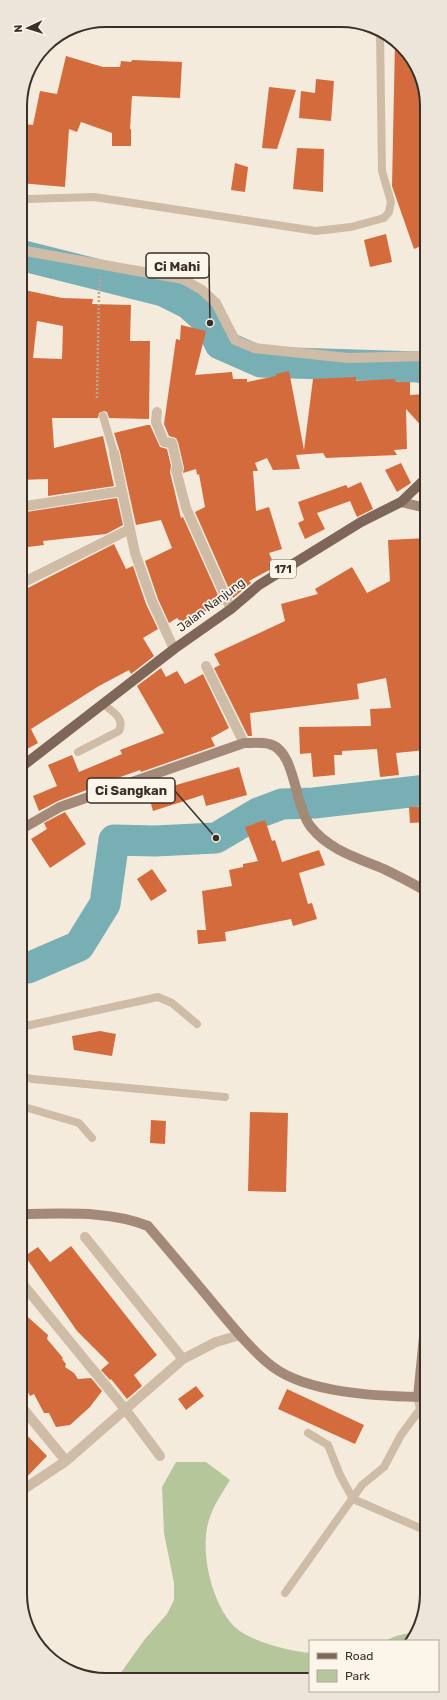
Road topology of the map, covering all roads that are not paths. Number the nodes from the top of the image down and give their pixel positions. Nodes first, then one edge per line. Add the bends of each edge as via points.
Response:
1 (380, 37) edge
2 (29, 199) dead end
3 (27, 251) edge
4 (420, 356) edge
5 (157, 412) dead end
6 (102, 416) dead end
7 (114, 453) joint
8 (420, 484) edge
9 (122, 491) junction
10 (401, 502) junction
11 (27, 506) edge
12 (420, 507) edge
13 (130, 529) junction
14 (27, 580) edge
15 (231, 609) junction
16 (174, 649) junction
17 (206, 666) dead end
18 (104, 704) junction
19 (244, 743) junction
20 (78, 752) dead end
21 (27, 763) edge
22 (27, 826) edge
23 (420, 888) edge
24 (197, 1024) dead end
25 (27, 1025) edge
26 (27, 1078) edge
27 (225, 1098) dead end
28 (27, 1108) edge
29 (92, 1138) dead end
30 (27, 1214) edge
31 (85, 1237) dead end
32 (27, 1289) edge
33 (240, 1335) junction
34 (183, 1359) junction
35 (420, 1377) edge
36 (418, 1397) junction
37 (420, 1402) edge
38 (125, 1409) junction
39 (27, 1413) edge
40 (420, 1415) edge
41 (308, 1433) dead end
42 (160, 1456) dead end
43 (66, 1461) junction
44 (27, 1487) edge
45 (353, 1498) junction
46 (420, 1528) edge
47 (285, 1593) dead end

1 - 2 lane via 382,171 391,202 389,212 384,218 316,231 94,197
3 - 4 street via 184,279 216,303 235,340 254,348 348,358
5 - 15 street via 156,422 164,442 172,443 186,508
6 - 7 lane
7 - 9 street
8 - 10 main road, Jalan Nanjung / 171
9 - 11 street
9 - 13 street
10 - 12 street
10 - 15 main road, Jalan Nanjung / 171 via 361,522 288,566 259,585
13 - 14 street
13 - 16 street via 135,553 152,601
15 - 16 main road, Jalan Nanjung / 171
16 - 18 main road, Jalan Nanjung / 171
17 - 19 street
18 - 20 lane via 121,719 119,731
18 - 21 main road, Jalan Nanjung / 171
19 - 22 street via 60,807
19 - 23 street via 268,744 279,750 287,762 300,807 310,826 328,843
24 - 25 lane via 172,1002 158,997
26 - 27 lane
28 - 29 lane via 78,1123
30 - 33 street via 109,1216 130,1219 148,1226
31 - 34 street
32 - 38 street
33 - 34 street via 216,1342
33 - 36 street via 274,1368 306,1383 379,1396
34 - 38 street
35 - 36 street
36 - 37 street
38 - 42 street
38 - 43 street
39 - 43 street
40 - 45 lane via 401,1435 384,1467 362,1485
41 - 45 lane via 328,1445
43 - 44 street
45 - 46 lane
45 - 47 lane

